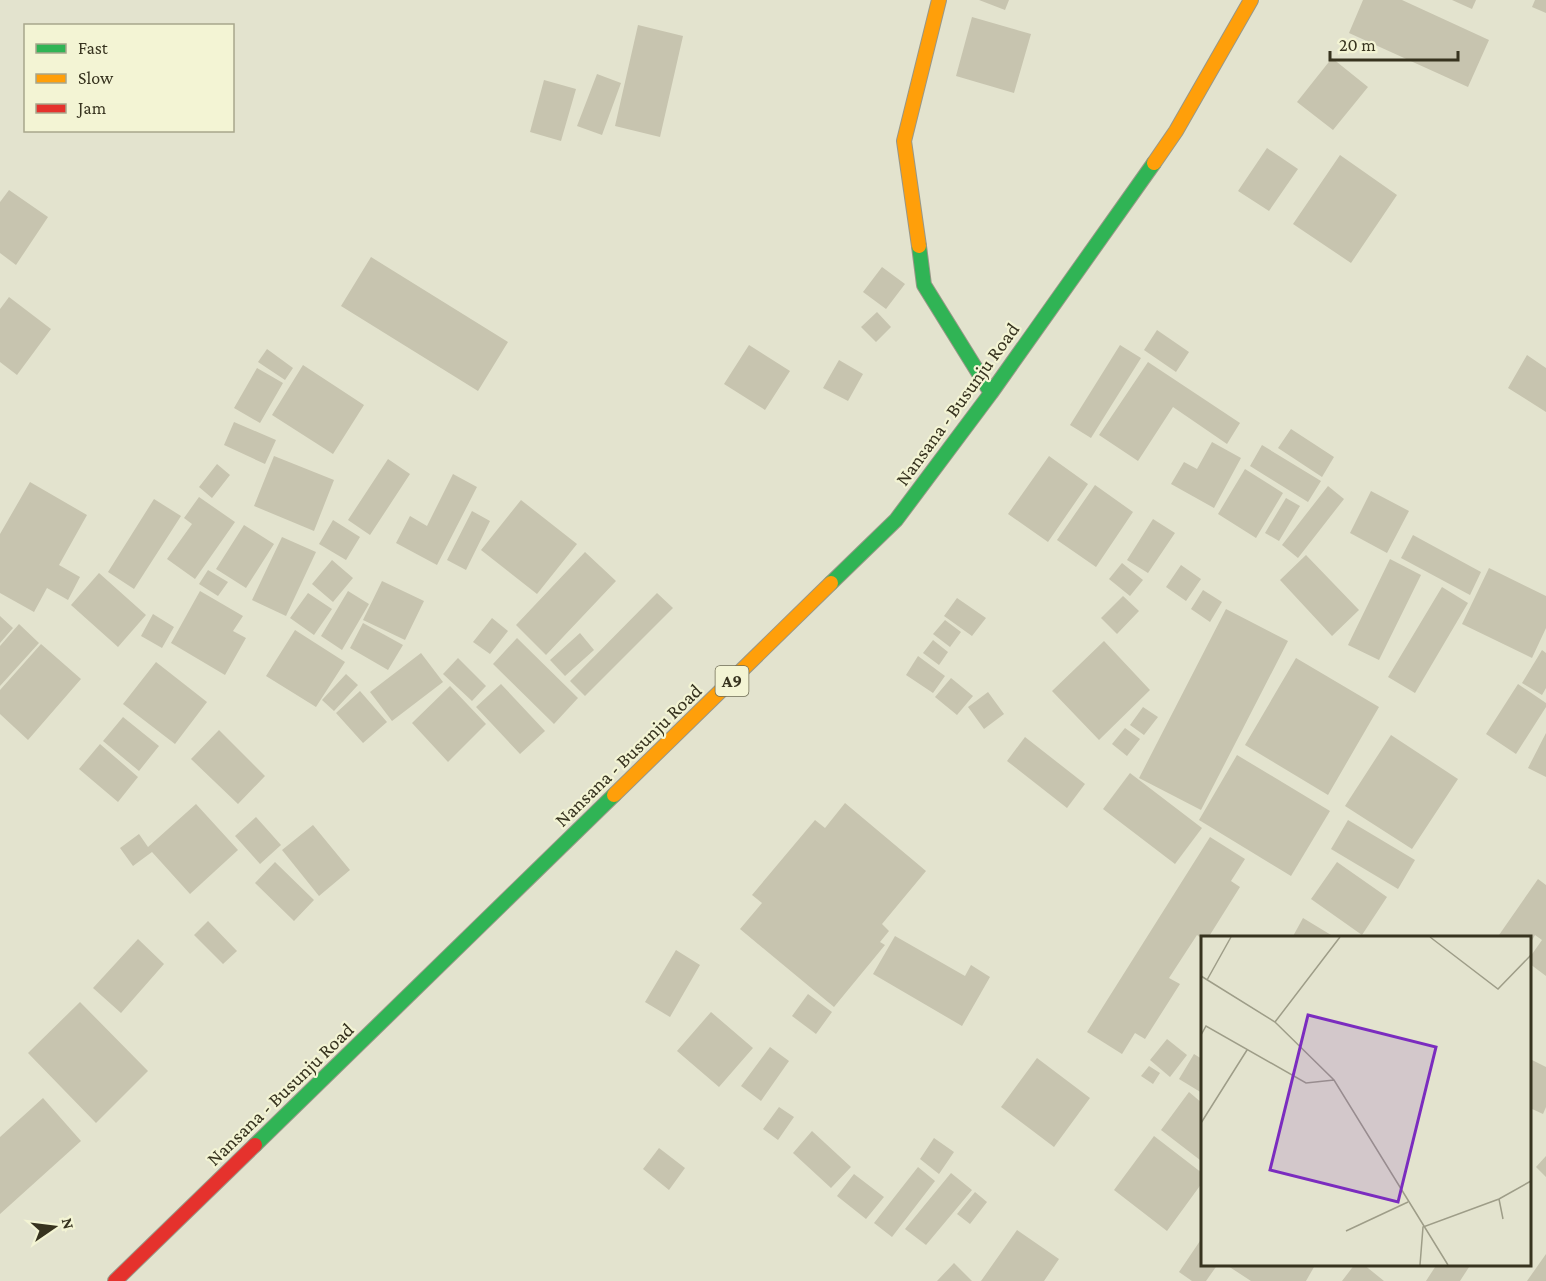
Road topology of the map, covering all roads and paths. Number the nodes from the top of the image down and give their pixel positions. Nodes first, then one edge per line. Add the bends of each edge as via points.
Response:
1 (939, 0) edge
2 (1251, 0) edge
3 (991, 393) junction
4 (115, 1281) edge

1 - 3 main road via 904,141 924,285
2 - 3 main road, Nansana - Busunju Road / A9 via 1176,131
3 - 4 main road, Nansana - Busunju Road / A9 via 896,520

